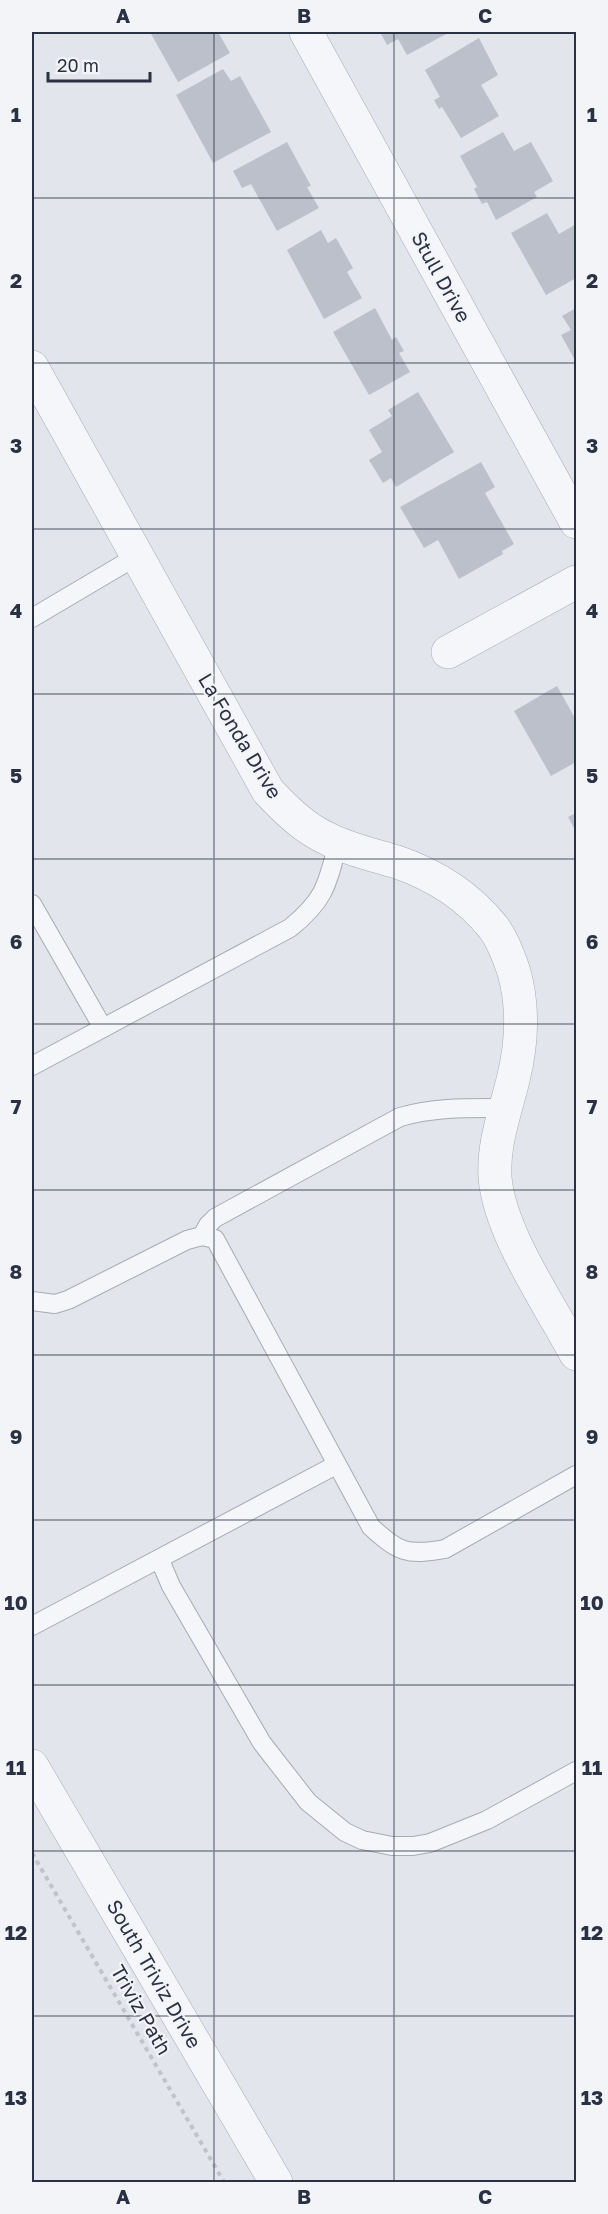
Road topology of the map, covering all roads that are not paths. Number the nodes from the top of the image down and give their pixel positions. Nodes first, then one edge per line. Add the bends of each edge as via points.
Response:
1 (306, 32) edge
2 (32, 367) edge
3 (576, 522) edge
4 (137, 556) junction
5 (576, 582) edge
6 (32, 618) edge
7 (448, 652) dead end
8 (338, 843) junction
9 (32, 904) edge
10 (104, 1028) junction
11 (32, 1066) edge
12 (504, 1108) junction
13 (202, 1236) junction
14 (32, 1301) edge
15 (576, 1353) edge
16 (336, 1465) junction
17 (576, 1475) edge
18 (160, 1560) junction
19 (32, 1626) edge
20 (32, 1766) edge
21 (576, 1771) edge
22 (276, 2182) edge

1 - 3 street, Stull Drive
2 - 4 street, La Fonda Drive
4 - 6 lane
4 - 8 street, La Fonda Drive via 268,791 304,825
5 - 7 street
8 - 10 lane via 319,901 297,923
8 - 12 street, La Fonda Drive via 438,880 468,901 494,928 511,963 521,1011 517,1060
9 - 10 lane
10 - 11 lane
12 - 13 lane via 447,1107 400,1117 216,1218
12 - 15 street, La Fonda Drive via 495,1156 499,1201 516,1245
13 - 14 lane via 68,1300 56,1304
13 - 16 lane via 218,1242
16 - 17 lane via 371,1527 394,1548 411,1552 445,1549
16 - 18 lane
18 - 19 lane
18 - 21 lane via 171,1586 262,1743 308,1802 345,1832 392,1846 430,1843 487,1820
20 - 22 street, South Triviz Drive

